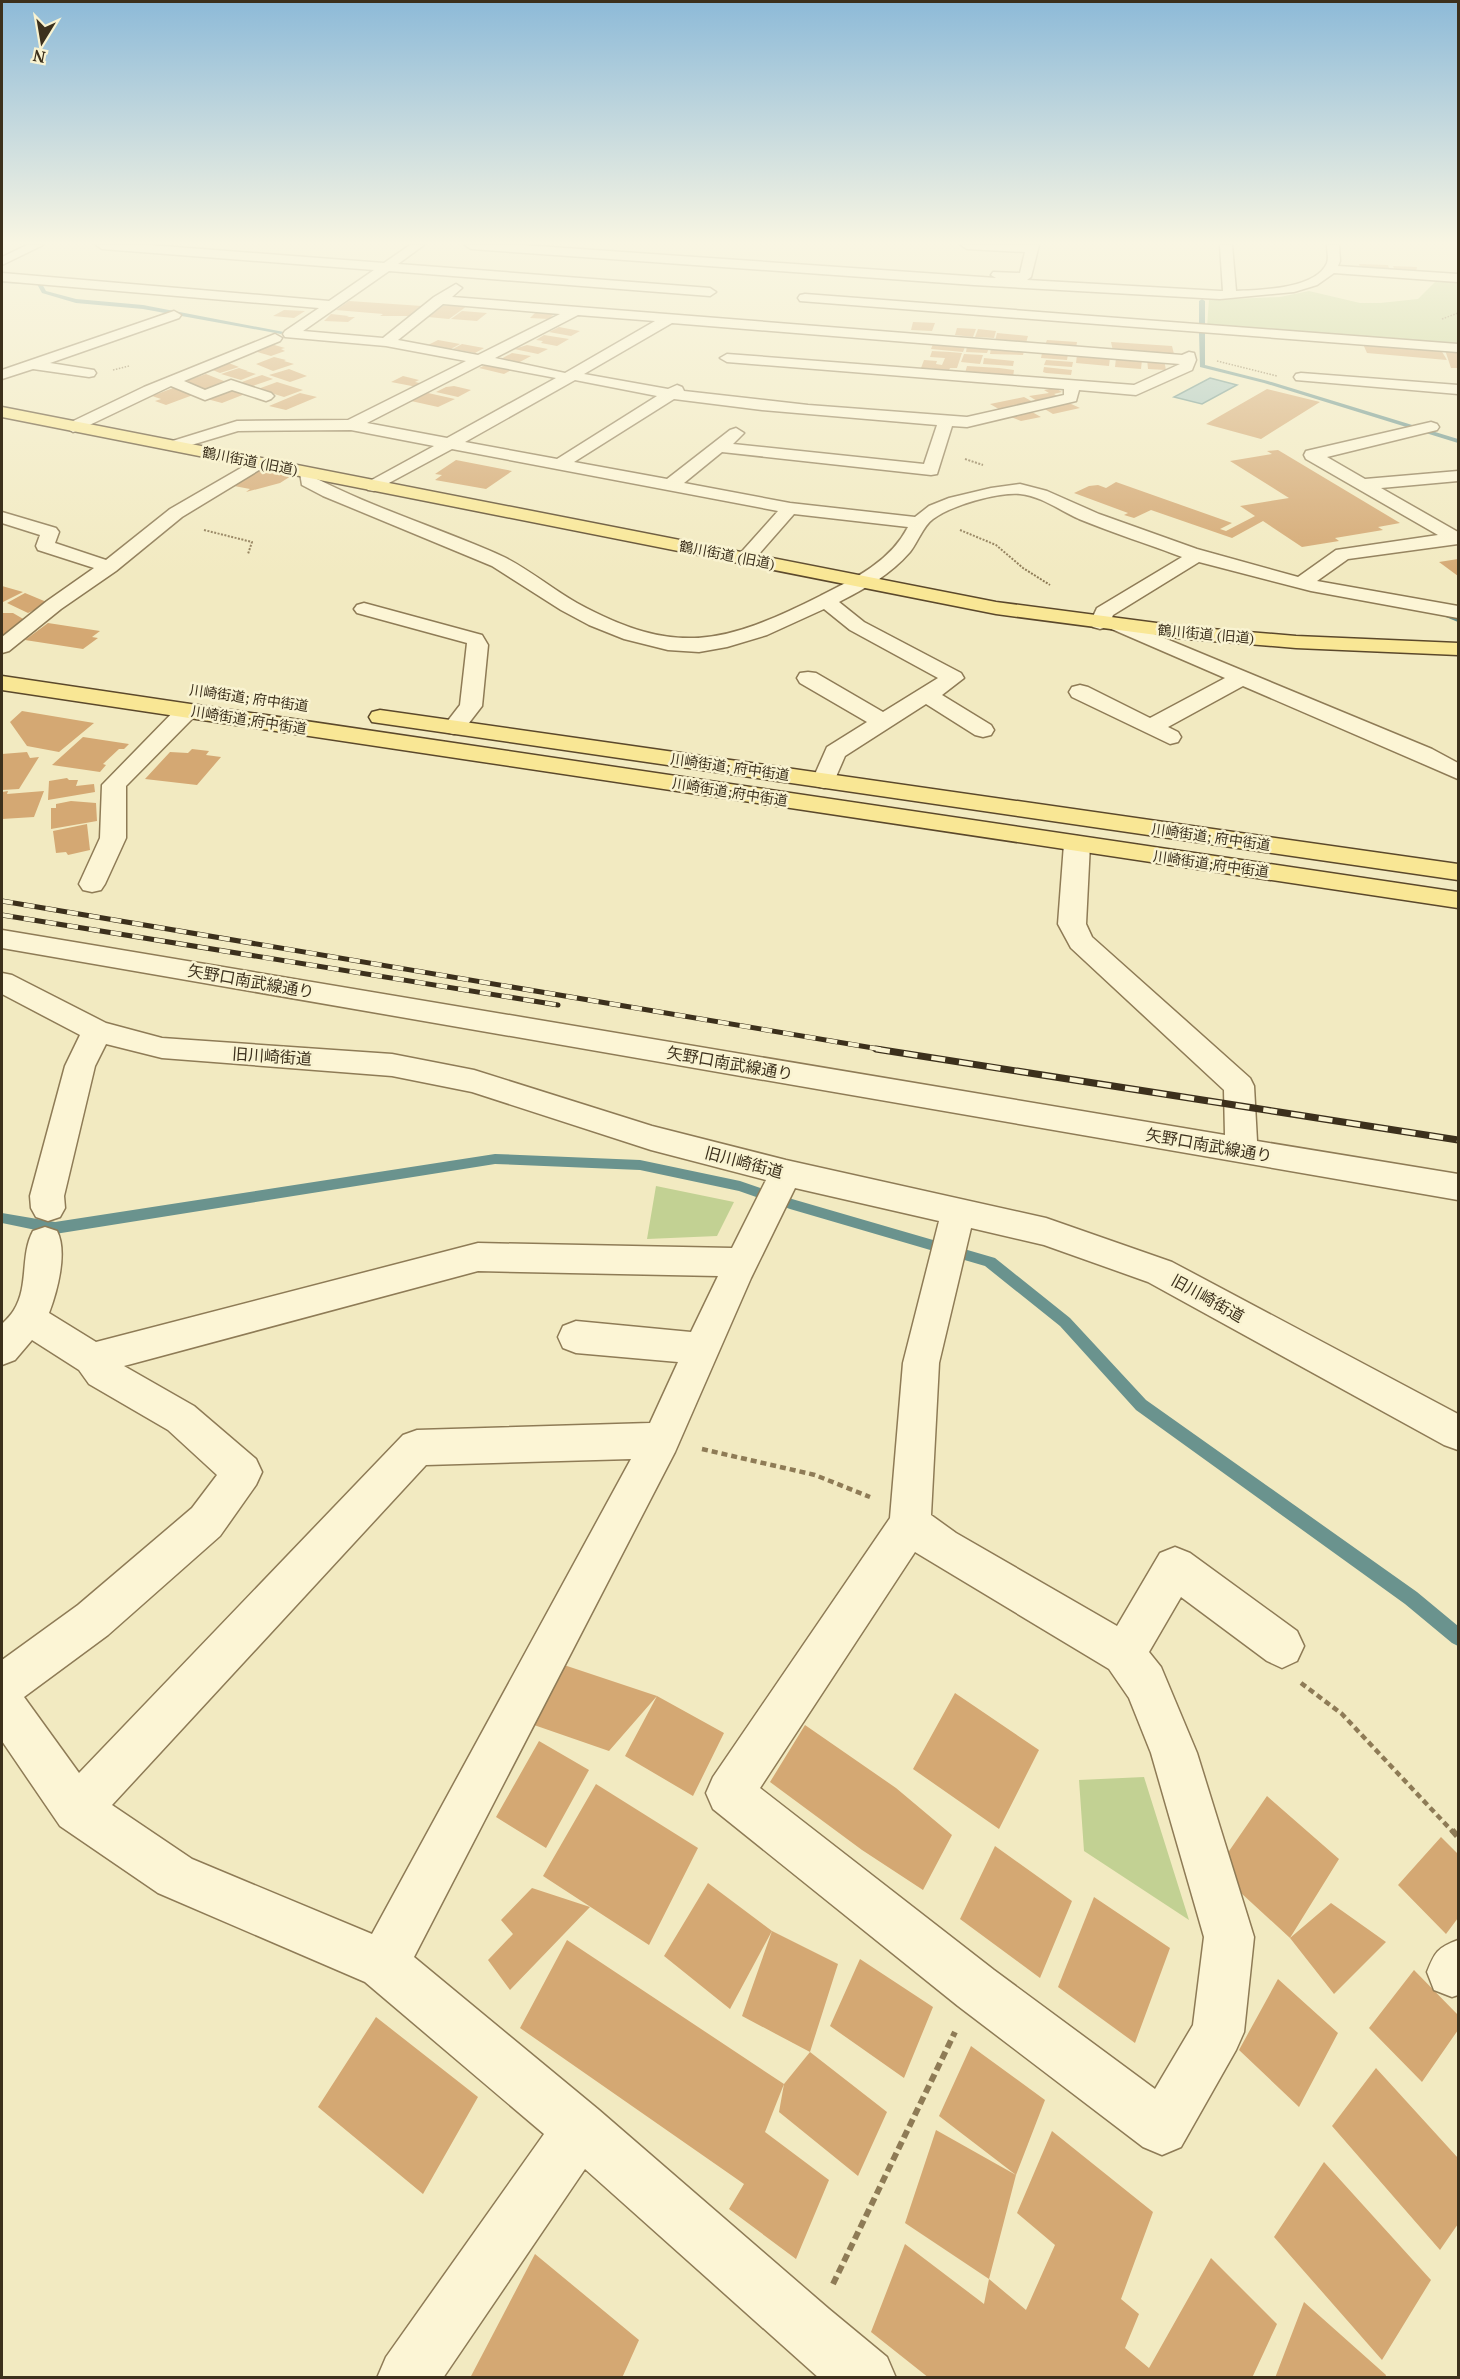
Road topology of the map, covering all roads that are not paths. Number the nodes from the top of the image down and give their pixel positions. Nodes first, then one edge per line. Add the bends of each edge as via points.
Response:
1 (56, 356) edge
2 (231, 356) edge
3 (471, 356) edge
4 (487, 356) edge
5 (602, 356) edge
6 (730, 356) edge
7 (918, 356) edge
8 (965, 356) edge
9 (1053, 356) edge
10 (1167, 356) edge
11 (1189, 356) edge
12 (1325, 356) edge
13 (483, 358) junction
14 (1189, 360) junction
15 (30, 365) junction
16 (89, 373) dead end
17 (910, 373) junction
18 (559, 374) dead end
19 (2, 375) edge
20 (581, 378) dead end
21 (171, 381) junction
22 (692, 381) dead end
23 (1072, 386) junction
24 (1414, 386) junction
25 (1458, 390) edge
26 (668, 395) junction
27 (266, 396) dead end
28 (766, 406) junction
29 (2, 412) edge
30 (1422, 421) junction
31 (946, 422) junction
32 (351, 425) junction
33 (73, 427) junction
34 (1450, 432) dead end
35 (450, 444) junction
36 (172, 446) junction
37 (719, 447) junction
38 (258, 463) junction
39 (560, 464) junction
40 (308, 473) junction
41 (1458, 476) edge
42 (1363, 484) junction
43 (374, 486) junction
44 (669, 486) junction
45 (1427, 499) dead end
46 (1396, 502) junction
47 (790, 508) junction
48 (2, 517) edge
49 (922, 519) junction
50 (1458, 538) edge
51 (1200, 554) junction
52 (745, 558) junction
53 (109, 567) junction
54 (863, 582) junction
55 (1302, 583) junction
56 (826, 601) junction
57 (364, 609) dead end
58 (1458, 612) edge
59 (1105, 621) junction
60 (2, 647) edge
61 (1458, 649) edge
62 (2, 662) edge
63 (808, 678) dead end
64 (1242, 678) junction
65 (2, 683) edge
66 (1080, 692) dead end
67 (927, 695) junction
68 (288, 703) dead end
69 (187, 711) junction
70 (359, 713) dead end
71 (884, 722) junction
72 (454, 727) junction
73 (1151, 727) junction
74 (983, 730) dead end
75 (1171, 738) dead end
76 (1458, 772) edge
77 (824, 781) junction
78 (1077, 844) junction
79 (1458, 872) edge
80 (92, 884) dead end
81 (1458, 900) edge
82 (2, 939) edge
83 (2, 982) edge
84 (97, 1031) junction
85 (1242, 1151) junction
86 (786, 1173) junction
87 (1458, 1187) edge
88 (957, 1214) junction
89 (741, 1262) junction
90 (29, 1319) junction
91 (576, 1337) dead end
92 (702, 1348) junction
93 (2, 1349) edge
94 (92, 1359) junction
95 (1458, 1433) edge
96 (661, 1440) junction
97 (910, 1524) junction
98 (1282, 1646) road end
99 (1124, 1654) junction
100 (2, 1686) edge
101 (2, 1702) edge
102 (77, 1809) junction
103 (382, 1964) junction
104 (580, 2129) junction
105 (407, 2378) edge
106 (866, 2378) edge

1 - 15 street
2 - 21 street
3 - 13 street
4 - 13 street
5 - 35 street
6 - 17 street via 724,360
7 - 17 street
8 - 17 street
9 - 23 street
10 - 14 street
11 - 14 street
12 - 24 street via 1302,377
13 - 18 street
13 - 32 street
14 - 23 street via 1187,367 1136,390
15 - 16 street
15 - 19 street
20 - 26 street
21 - 27 street via 205,395 231,386
21 - 33 street
22 - 26 street
23 - 31 street via 1071,398 966,422
24 - 25 street
24 - 30 street
26 - 28 street
26 - 39 street
28 - 31 street
28 - 37 street
29 - 33 main road, 鶴川街道 (旧道)
30 - 34 street
30 - 42 street via 1312,455
31 - 37 street via 931,470
32 - 35 street
32 - 36 street via 237,426
33 - 36 main road, 鶴川街道 (旧道)
35 - 39 street
35 - 43 street
36 - 38 main road, 鶴川街道 (旧道)
37 - 44 street
38 - 40 main road, 鶴川街道 (旧道)
38 - 53 street via 167,520
39 - 44 street
40 - 43 main road, 鶴川街道 (旧道)
40 - 56 street via 308,481 346,502 488,557 526,576 568,606 619,629 666,643 696,646 734,639
41 - 42 street
42 - 46 street
43 - 52 main road, 鶴川街道 (旧道)
44 - 47 street
45 - 46 street
46 - 50 street
47 - 49 street
47 - 52 street
48 - 53 street via 50,532 45,546
49 - 51 street via 961,501 1022,489 1086,516
49 - 54 street via 909,541
50 - 55 street via 1342,554
51 - 55 street via 1223,564
51 - 59 street
52 - 54 main road, 鶴川街道 (旧道)
53 - 60 street
54 - 56 street
54 - 59 main road, 鶴川街道 (旧道) via 996,608
55 - 58 street
56 - 67 street via 857,626 953,678
57 - 72 street via 475,639 478,645 471,706
59 - 61 main road, 鶴川街道 (旧道) via 1296,642
59 - 64 street
62 - 68 main road, 川崎街道; 府中街道
63 - 71 street
64 - 73 street
64 - 76 street
65 - 69 main road, 川崎街道;府中街道
66 - 73 street
67 - 71 street
67 - 74 street
69 - 78 main road, 川崎街道;府中街道
69 - 80 street via 114,785 113,838
70 - 72 main road, 川崎街道; 府中街道
71 - 77 street via 835,752
72 - 77 main road, 川崎街道; 府中街道
73 - 75 street
77 - 79 main road, 川崎街道; 府中街道
78 - 81 main road, 川崎街道;府中街道
78 - 85 street via 1072,924 1081,942 1239,1086
82 - 85 street, 矢野口南武線通り
83 - 84 street, 旧川崎街道
84 - 86 street, 旧川崎街道 via 162,1048 392,1065 474,1081 651,1138
84 - 90 street via 80,1066 47,1196 39,1292
85 - 87 street, 矢野口南武線通り
86 - 88 street, 旧川崎街道
86 - 89 street
88 - 95 street, 旧川崎街道 via 1046,1232 1160,1272
88 - 97 street via 921,1363
89 - 92 street
89 - 94 street via 478,1257
90 - 93 street
90 - 94 street
91 - 92 street
92 - 96 street
94 - 100 street via 102,1373 181,1418 242,1472 206,1522 93,1620
96 - 102 street via 417,1448
96 - 103 street
97 - 99 street via 942,1547
97 - 99 street via 729,1793 976,1988 1162,2128 1218,2032 1229,1937 1174,1753 1145,1683
98 - 99 street via 1175,1567
101 - 102 street
102 - 103 street via 175,1876
103 - 104 street
104 - 105 street
104 - 106 street

